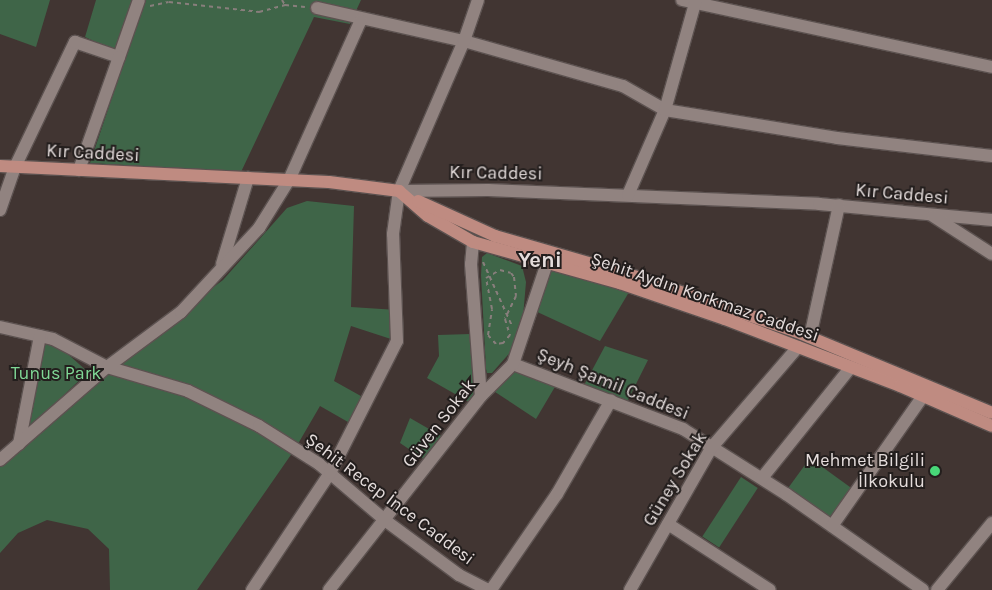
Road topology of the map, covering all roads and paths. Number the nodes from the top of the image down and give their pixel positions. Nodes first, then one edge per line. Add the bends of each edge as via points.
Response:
1 (282, 0) edge
2 (478, 0) edge
3 (682, 0) edge
4 (695, 1) edge
5 (138, 4) edge
6 (285, 5) junction
7 (317, 8) joint
8 (360, 20) junction
9 (464, 41) junction
10 (119, 57) junction
11 (992, 67) edge
12 (665, 110) junction
13 (992, 156) edge
14 (0, 166) edge
15 (15, 167) junction
16 (78, 170) junction
17 (248, 178) junction
18 (289, 180) junction
19 (399, 192) junction
20 (628, 195) junction
21 (410, 199) junction
22 (839, 205) junction
23 (0, 210) edge
24 (929, 213) junction
25 (992, 220) edge
26 (473, 242) junction
27 (992, 254) edge
28 (471, 260) junction
29 (547, 263) junction
30 (220, 268) junction
31 (490, 274) junction
32 (506, 315) junction
33 (0, 327) edge
34 (40, 336) junction
35 (810, 337) junction
36 (521, 342) junction
37 (798, 347) junction
38 (513, 364) junction
39 (108, 367) junction
40 (851, 367) junction
41 (481, 396) junction
42 (923, 396) junction
43 (611, 400) junction
44 (992, 413) edge
45 (992, 426) edge
46 (712, 447) junction
47 (7, 451) edge
48 (330, 473) junction
49 (762, 478) junction
50 (386, 521) junction
51 (668, 524) junction
52 (992, 524) edge
53 (832, 526) junction
54 (252, 590) edge
55 (329, 590) edge
56 (489, 590) edge
57 (630, 590) edge
58 (770, 590) edge
59 (923, 590) edge
60 (937, 590) edge

1 - 6 path
2 - 9 street
3 - 4 street
4 - 11 street
4 - 12 street
5 - 6 path via 169,2 259,12
5 - 10 street
6 - 7 path
7 - 8 street
8 - 9 street
8 - 18 street
9 - 12 street via 623,86
9 - 19 street
10 - 15 street via 75,42
10 - 16 street
12 - 13 street via 837,138
12 - 20 street
14 - 15 main road, Kır Caddesi
15 - 16 main road, Kır Caddesi
15 - 23 street
16 - 17 main road, Kır Caddesi
17 - 18 main road, Kır Caddesi
17 - 30 street
18 - 19 main road, Kır Caddesi
18 - 30 street via 259,228
19 - 20 street, Kır Caddesi via 488,190
19 - 21 main road, Şehit Aydın Korkmaz Caddesi
19 - 48 street via 394,234 397,341
20 - 22 street, Kır Caddesi
21 - 26 main road, Şehit Aydın Korkmaz Caddesi via 428,216
21 - 35 main road, Şehit Aydın Korkmaz Caddesi via 495,236 637,277
22 - 24 street, Kır Caddesi
22 - 35 street
24 - 25 street, Kır Caddesi
24 - 27 street
26 - 28 street
26 - 29 main road, Şehit Aydın Korkmaz Caddesi
28 - 31 path via 484,262
28 - 41 street
29 - 36 street, Güven Sokak
29 - 37 main road, Şehit Aydın Korkmaz Caddesi via 620,283
30 - 39 street via 181,312
31 - 32 path
31 - 32 path via 506,270 514,277 516,296
31 - 32 path via 486,278 492,309 488,335 496,344 503,343 510,335
32 - 36 path
33 - 34 street, Şehit Recep İnce Caddesi
34 - 39 street, Şehit Recep İnce Caddesi via 80,351
34 - 47 street
35 - 44 main road, Şehit Aydın Korkmaz Caddesi
36 - 38 street, Güven Sokak
37 - 40 main road, Şehit Aydın Korkmaz Caddesi
37 - 46 street, Güney Sokak
38 - 41 street, Güven Sokak
38 - 43 street, Şeyh Şamil Caddesi
39 - 47 street
39 - 48 street, Şehit Recep İnce Caddesi via 188,391 259,426
40 - 42 main road, Şehit Aydın Korkmaz Caddesi
40 - 49 street
41 - 50 street, Güven Sokak
42 - 45 main road, Şehit Aydın Korkmaz Caddesi
42 - 53 street
43 - 46 street, Şeyh Şamil Caddesi via 683,429
43 - 56 street via 557,494
46 - 49 street, Şeyh Şamil Caddesi
46 - 51 street, Güney Sokak
48 - 50 street, Şehit Recep İnce Caddesi
48 - 54 street
49 - 53 street, Şeyh Şamil Caddesi
50 - 55 street, Güven Sokak
50 - 56 street, Şehit Recep İnce Caddesi via 459,575
51 - 57 street, Güney Sokak
51 - 58 street
52 - 60 street
53 - 59 street, Şeyh Şamil Caddesi

